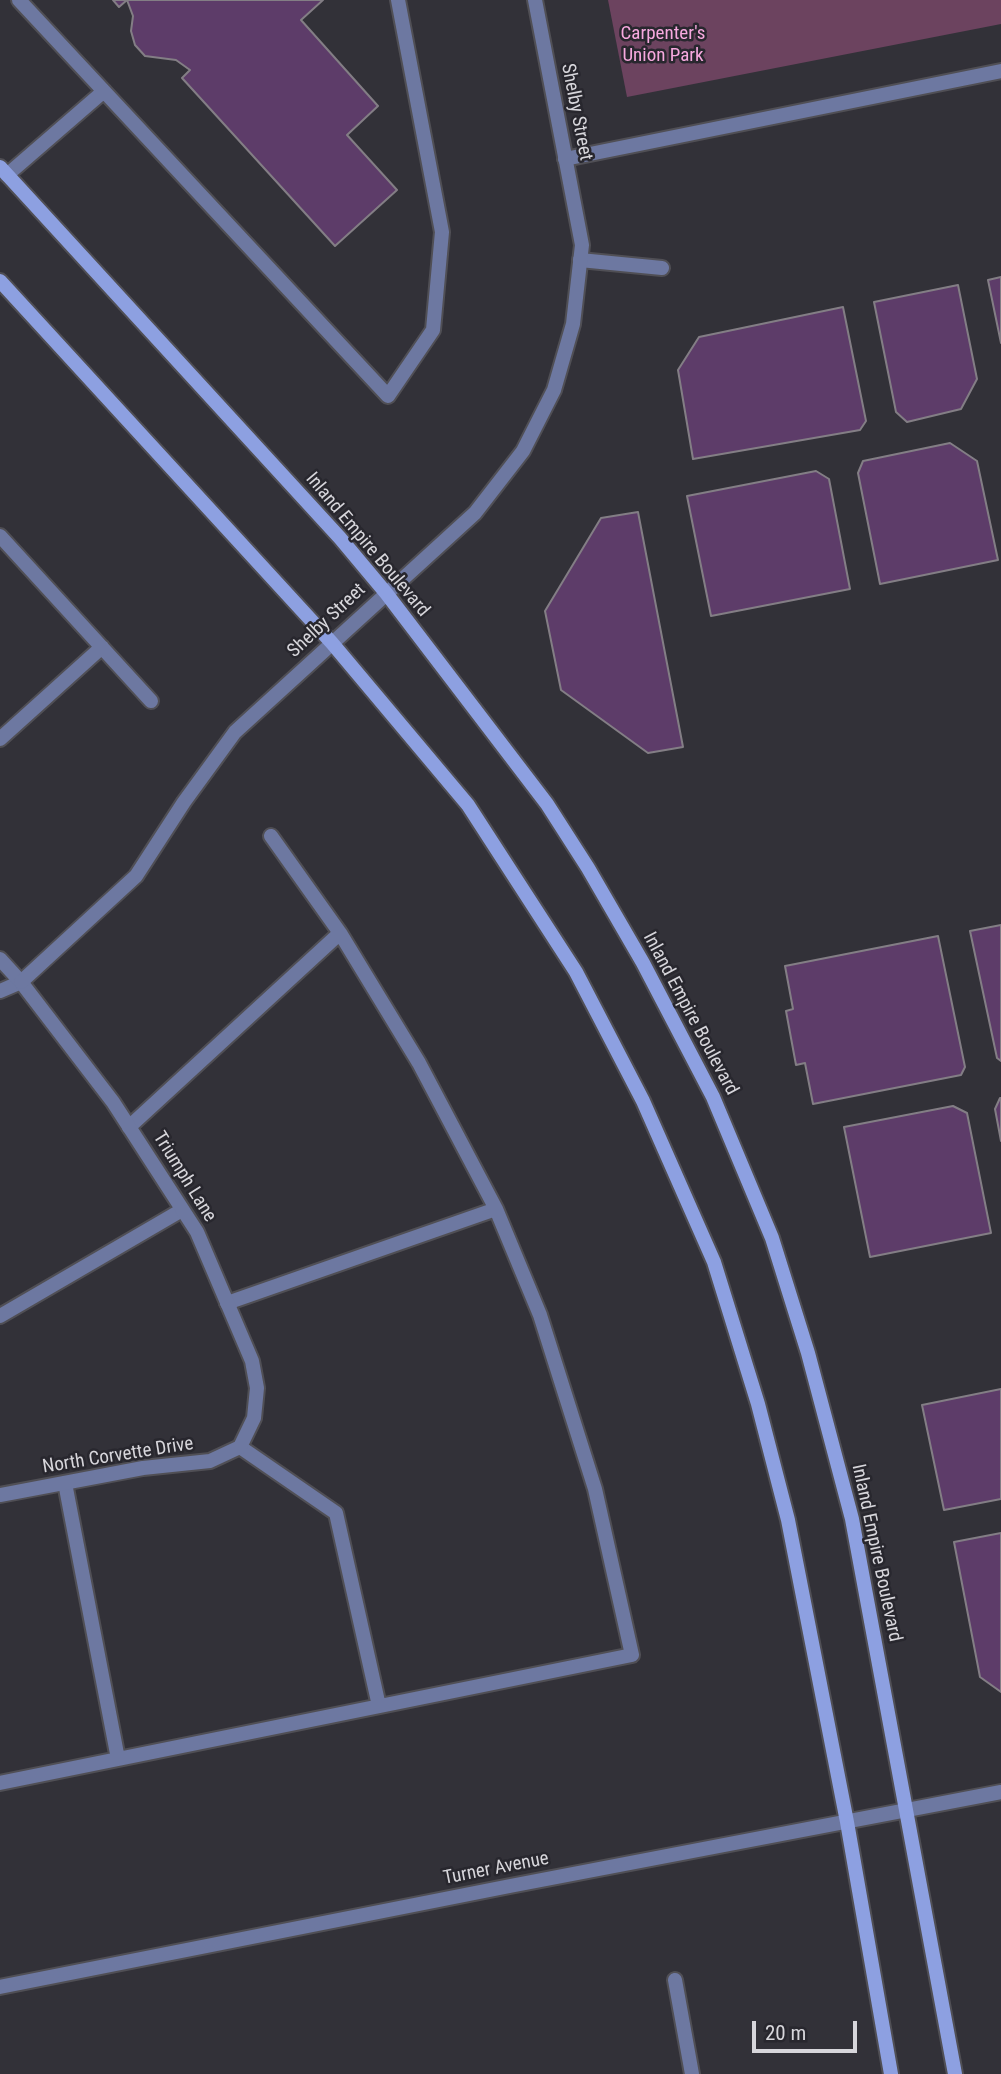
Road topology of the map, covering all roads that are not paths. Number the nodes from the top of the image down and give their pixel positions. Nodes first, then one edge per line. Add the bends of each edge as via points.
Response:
1 (19, 0) edge
2 (398, 0) edge
3 (536, 0) edge
4 (1001, 71) edge
5 (104, 91) junction
6 (565, 159) junction
7 (4, 171) edge
8 (580, 260) junction
9 (662, 268) dead end
10 (0, 281) edge
11 (0, 536) edge
12 (386, 593) junction
13 (332, 643) junction
14 (102, 647) junction
15 (151, 701) dead end
16 (0, 739) edge
17 (271, 836) dead end
18 (340, 933) junction
19 (0, 959) edge
20 (20, 982) junction
21 (0, 990) edge
22 (129, 1126) junction
23 (496, 1209) junction
24 (183, 1210) junction
25 (227, 1303) junction
26 (0, 1316) edge
27 (240, 1447) junction
28 (65, 1483) junction
29 (0, 1495) edge
30 (379, 1706) junction
31 (118, 1759) junction
32 (0, 1783) edge
33 (1001, 1792) edge
34 (906, 1809) junction
35 (846, 1822) junction
36 (675, 1980) dead end
37 (0, 1987) edge
38 (692, 2074) edge
39 (891, 2074) edge
40 (955, 2074) edge

1 - 5 street
2 - 5 street via 442,232 433,330 388,396
3 - 6 street, Shelby Street
4 - 6 street
5 - 7 street
6 - 8 street, Shelby Street via 582,245
7 - 12 main road, Inland Empire Boulevard
8 - 9 street
8 - 12 street, Shelby Street via 573,324 554,390 523,451 475,513
10 - 13 main road
11 - 14 street
12 - 13 street, Shelby Street
12 - 34 main road, Inland Empire Boulevard via 554,815 643,963 713,1097 772,1238 831,1435 852,1519
13 - 20 street, Shelby Street via 235,732 136,876
13 - 35 main road via 468,805 576,972 643,1101 714,1262 788,1520
14 - 15 street
14 - 16 street
17 - 18 street
18 - 22 street
18 - 23 street via 419,1063
19 - 20 street, Triumph Lane
20 - 21 street
20 - 22 street, Triumph Lane
22 - 24 street, Triumph Lane
23 - 25 street
23 - 30 street via 540,1315 595,1489 632,1655
24 - 25 street, Triumph Lane
24 - 26 street
25 - 27 street, Triumph Lane via 252,1360 257,1388 254,1418
27 - 28 street, North Corvette Drive via 210,1461
27 - 30 street via 336,1513
28 - 29 street, North Corvette Drive
28 - 31 street
30 - 31 street
31 - 32 street
33 - 34 street, Turner Avenue
34 - 35 street, Turner Avenue
34 - 40 main road, Inland Empire Boulevard
35 - 37 street, Turner Avenue
35 - 39 main road
36 - 38 street

